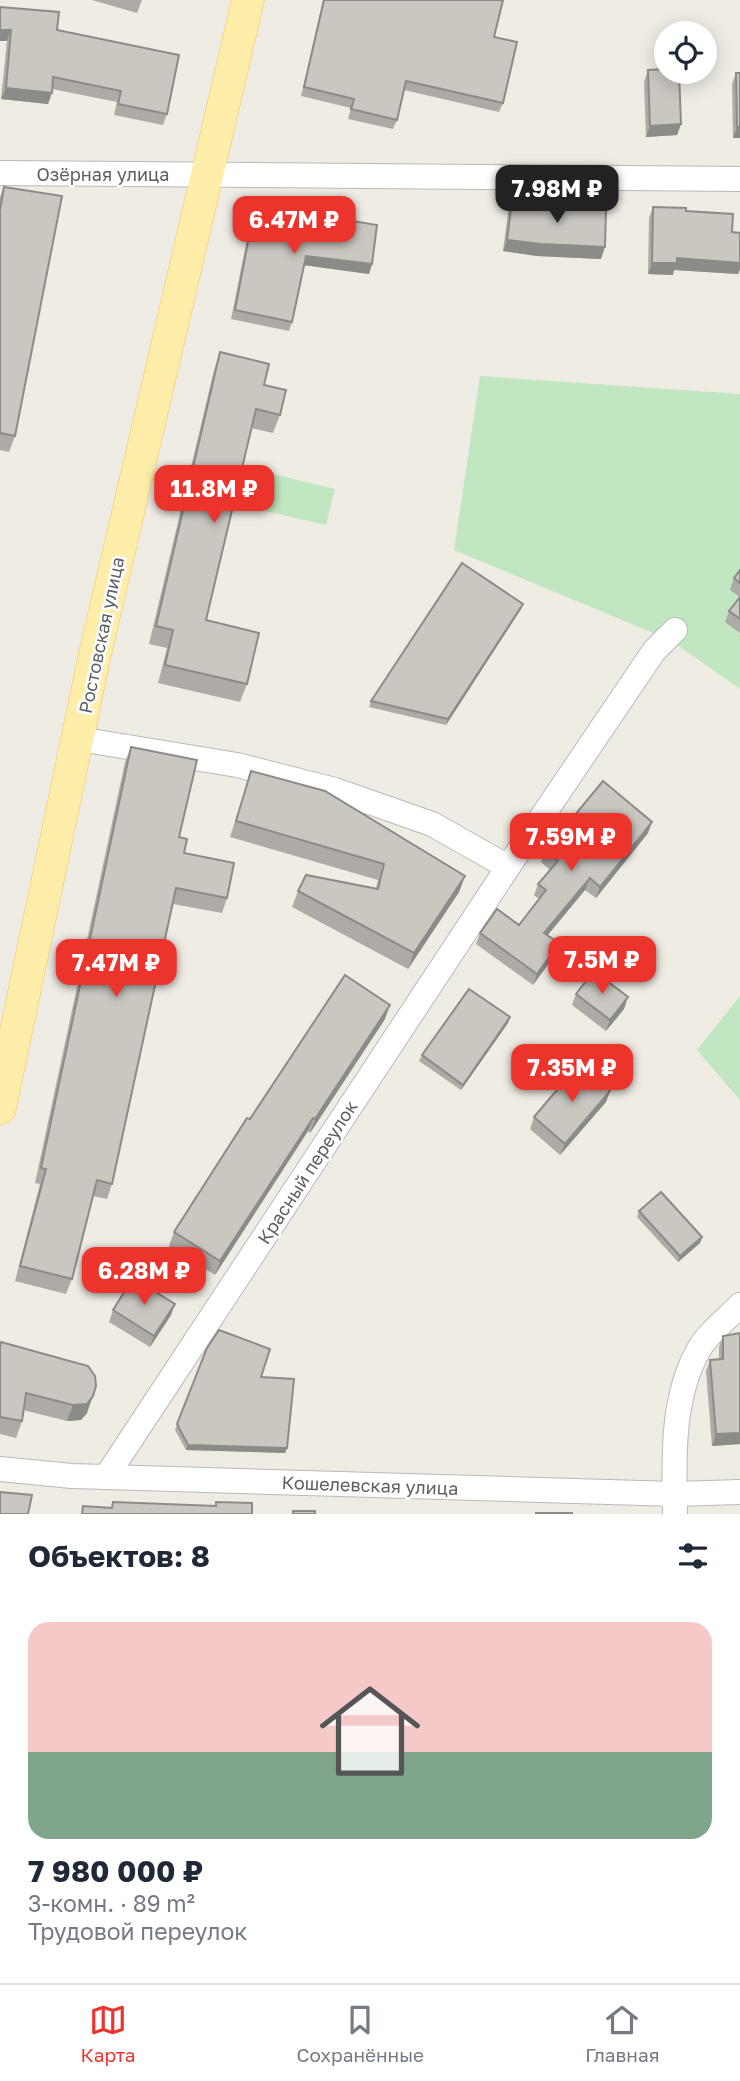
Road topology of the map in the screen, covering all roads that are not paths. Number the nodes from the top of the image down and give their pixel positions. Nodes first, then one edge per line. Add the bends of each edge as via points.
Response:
1 (248, 0) edge
2 (0, 173) edge
3 (207, 175) junction
4 (740, 179) edge
5 (675, 630) dead end
6 (79, 739) junction
7 (508, 867) junction
8 (12, 1000) edge
9 (0, 1108) edge
10 (740, 1306) edge
11 (0, 1469) edge
12 (106, 1477) junction
13 (740, 1492) edge
14 (675, 1504) edge

1 - 3 main road, Ростовская улица
2 - 3 street, Озёрная улица
3 - 4 street, Озёрная улица
3 - 6 main road, Ростовская улица
5 - 7 street, Красный переулок via 654,652
6 - 7 street via 237,765 335,790 432,824
6 - 8 main road, Ростовская улица
7 - 12 street, Красный переулок
8 - 9 main road, Ростовская улица
10 - 14 street via 700,1348 686,1381 675,1437
11 - 12 street, Кошелевская улица
12 - 14 street, Кошелевская улица
13 - 14 street, Кошелевская улица

